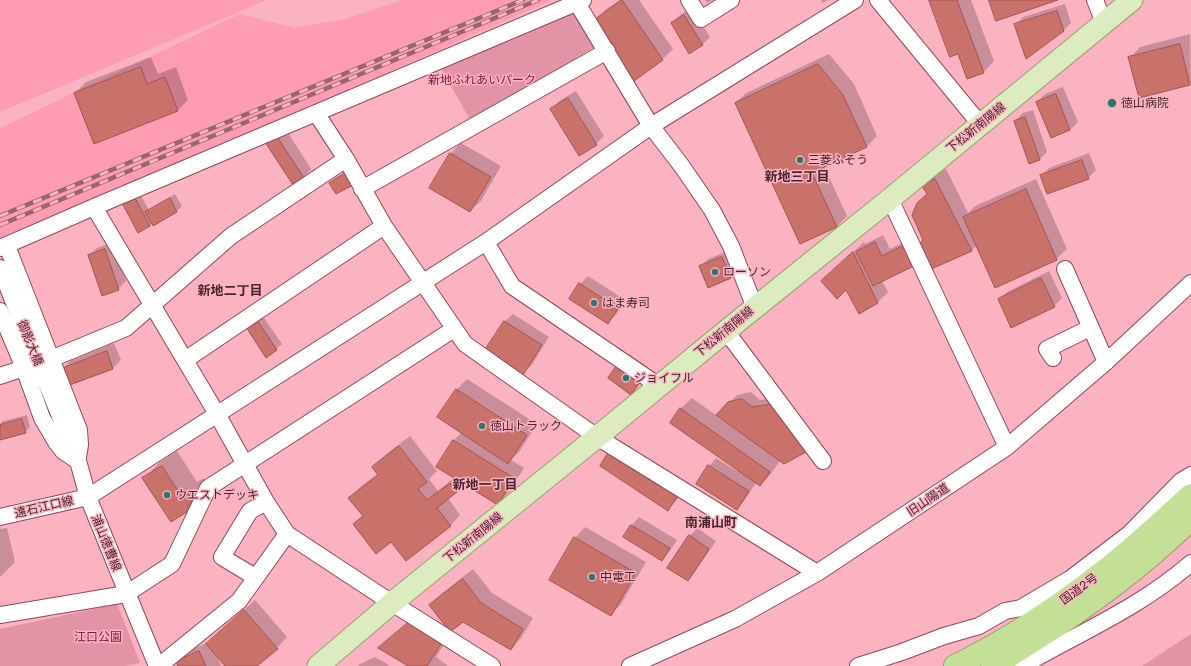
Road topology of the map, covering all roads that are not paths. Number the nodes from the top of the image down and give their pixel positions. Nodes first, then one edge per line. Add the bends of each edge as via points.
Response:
1 (688, 0) edge
2 (731, 0) edge
3 (855, 0) edge
4 (878, 0) edge
5 (1095, 0) edge
6 (1132, 0) edge
7 (580, 1) edge
8 (1104, 23) junction
9 (606, 51) junction
10 (316, 113) junction
11 (980, 124) junction
12 (651, 126) junction
13 (346, 159) junction
14 (362, 190) junction
15 (890, 199) junction
16 (94, 207) junction
17 (384, 226) junction
18 (486, 242) junction
19 (4, 247) edge
20 (0, 268) edge
21 (1065, 269) dead end
22 (423, 282) junction
23 (1191, 283) edge
24 (152, 306) junction
25 (755, 308) junction
26 (0, 311) edge
27 (1090, 328) junction
28 (454, 329) junction
29 (726, 331) junction
30 (1053, 358) dead end
31 (51, 359) junction
32 (185, 360) junction
33 (1106, 362) junction
34 (24, 368) junction
35 (0, 376) edge
36 (659, 386) junction
37 (217, 414) junction
38 (60, 418) joint
39 (597, 437) junction
40 (1006, 447) junction
41 (78, 461) junction
42 (823, 461) dead end
43 (245, 465) junction
44 (1191, 475) edge
45 (1191, 495) edge
46 (88, 497) junction
47 (266, 502) junction
48 (0, 517) edge
49 (1191, 519) edge
50 (287, 534) junction
51 (1134, 538) junction
52 (1191, 563) edge
53 (817, 573) junction
54 (255, 577) junction
55 (126, 594) junction
56 (392, 603) junction
57 (0, 615) edge
58 (158, 666) edge
59 (318, 666) edge
60 (492, 666) edge
61 (630, 666) edge
62 (858, 666) edge
63 (955, 666) edge
64 (992, 666) edge
65 (1022, 666) edge

1 - 2 street via 701,19
3 - 12 street, 遠石江口線
4 - 11 street
5 - 8 street
6 - 8 main road, 下松新南陽線
7 - 9 street
7 - 10 street
8 - 11 main road, 下松新南陽線
9 - 12 street
9 - 14 street
10 - 13 street
10 - 16 street
11 - 15 main road, 下松新南陽線
12 - 18 street, 遠石江口線
12 - 25 street via 712,210 730,246
13 - 14 street
13 - 24 street via 231,236
14 - 17 street
15 - 25 main road, 下松新南陽線
15 - 40 street
16 - 19 street
16 - 24 street
17 - 22 street
17 - 32 street
18 - 22 street, 遠石江口線
18 - 36 street via 512,286
19 - 31 street
20 - 38 street, 御影大橋
21 - 27 street
22 - 28 street
22 - 37 street, 遠石江口線
23 - 33 street, 旧山陽道
24 - 31 street via 126,328
24 - 32 street
25 - 29 main road, 下松新南陽線
26 - 34 street
27 - 30 street via 1047,350
27 - 33 street
28 - 39 street via 465,344
28 - 43 street
29 - 36 main road, 下松新南陽線
29 - 42 street
31 - 41 street via 79,430
32 - 37 street
33 - 40 street, 旧山陽道
34 - 35 street
34 - 41 street via 42,418 63,451
36 - 39 main road, 下松新南陽線
37 - 43 street
37 - 46 street, 遠石江口線
38 - 41 street, 浦山徳曹線
39 - 53 street
39 - 56 main road, 下松新南陽線
40 - 53 street, 旧山陽道
41 - 46 street, 浦山徳曹線
43 - 47 street
43 - 55 street via 208,488 172,564
44 - 51 street via 1182,481
45 - 51 highway, 国道2号
46 - 48 street, 遠石江口線
46 - 55 street, 浦山徳曹線
47 - 50 street
47 - 54 street via 250,511 222,557
49 - 64 highway, 国道2号 via 1117,584
50 - 54 street
50 - 56 street
51 - 62 street via 1021,608 1005,611 979,626
51 - 63 highway, 国道2号 via 1104,572 1043,616 984,652
52 - 65 street via 1130,608
53 - 61 street, 旧山陽道 via 735,618
54 - 58 street via 239,601
55 - 57 street
55 - 58 street, 浦山徳曹線
56 - 59 main road, 下松新南陽線
56 - 60 street

